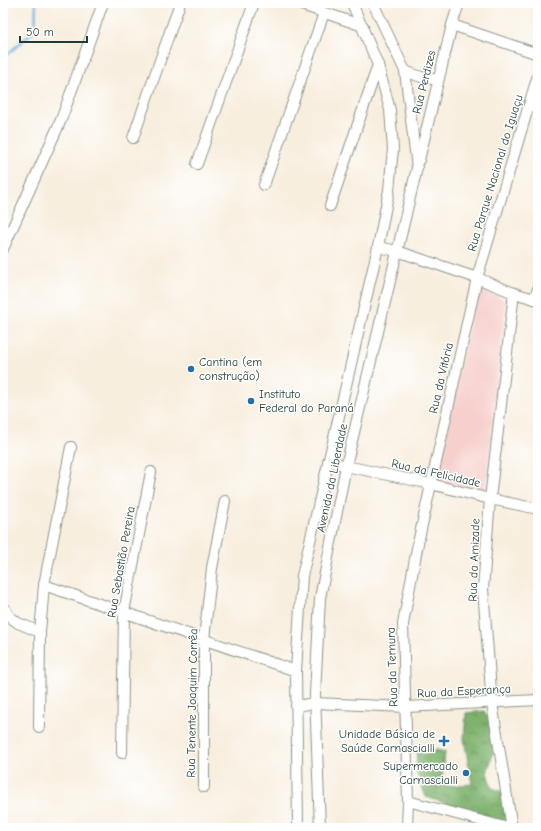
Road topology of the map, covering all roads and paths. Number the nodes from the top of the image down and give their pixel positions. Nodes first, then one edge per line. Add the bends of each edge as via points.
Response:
1 (104, 3) edge
2 (180, 3) edge
3 (254, 3) edge
4 (296, 3) edge
5 (352, 3) edge
6 (373, 3) edge
7 (459, 3) edge
8 (324, 13) junction
9 (452, 25) junction
10 (363, 26) junction
11 (538, 54) edge
12 (378, 65) junction
13 (405, 71) junction
14 (538, 75) edge
15 (438, 80) junction
16 (133, 138) dead end
17 (197, 164) dead end
18 (417, 168) junction
19 (264, 185) dead end
20 (330, 206) dead end
21 (378, 247) junction
22 (3, 249) edge
23 (397, 251) junction
24 (477, 278) junction
25 (538, 288) edge
26 (514, 293) junction
27 (536, 299) edge
28 (71, 447) dead end
29 (328, 461) junction
30 (346, 466) junction
31 (151, 472) dead end
32 (431, 484) junction
33 (490, 499) junction
34 (225, 501) dead end
35 (538, 509) edge
36 (44, 585) junction
37 (3, 605) edge
38 (124, 612) junction
39 (40, 632) junction
40 (204, 639) junction
41 (296, 671) junction
42 (538, 700) edge
43 (315, 703) junction
44 (492, 703) junction
45 (296, 706) junction
46 (406, 707) junction
47 (39, 727) dead end
48 (122, 753) dead end
49 (204, 787) dead end
50 (408, 801) junction
51 (298, 828) edge
52 (320, 828) edge
53 (407, 828) edge
54 (508, 828) edge
55 (512, 828) edge

1 - 22 street via 62,120
2 - 16 street
3 - 17 street
4 - 8 street
5 - 10 street, Avenida da Liberdade
6 - 13 street, Avenida da Liberdade
7 - 9 street, Rua Perdizes
8 - 10 street
8 - 19 street
9 - 11 street
9 - 15 street, Rua Perdizes
10 - 12 street, Avenida da Liberdade
12 - 20 street
12 - 21 street, Avenida da Liberdade via 390,110 394,149
13 - 15 street
13 - 18 street, Avenida da Liberdade
14 - 24 street, Rua Parque Nacional do Iguaçu
15 - 18 street, Rua Perdizes
18 - 23 street, Avenida da Liberdade
21 - 23 street
21 - 29 street, Avenida da Liberdade
23 - 24 street
23 - 30 street, Avenida da Liberdade
24 - 26 street
24 - 32 street, Rua da Vitória
25 - 27 street
26 - 27 street
26 - 33 street, Rua da Amizade
28 - 36 street
29 - 30 street, Rua da Felicidade
29 - 41 street, Avenida da Liberdade via 302,576
30 - 32 street, Rua da Felicidade
30 - 43 street, Avenida da Liberdade via 320,598
31 - 38 street, Rua Sebastião Pereira
32 - 33 street, Rua da Felicidade
32 - 46 street, Rua da Ternura via 403,624
33 - 35 street, Rua da Felicidade
33 - 44 street, Rua da Amizade via 483,589
34 - 40 street, Rua Tenente Joaquim Corrêa via 212,568
36 - 38 street
36 - 39 street
37 - 39 street via 9,616 18,623
38 - 40 street
38 - 48 street, Rua Sebastião Pereira
39 - 47 street
40 - 41 street
40 - 49 street, Rua Tenente Joaquim Corrêa
41 - 45 street, Avenida da Liberdade
42 - 44 street, Rua da Esperança
43 - 45 street, Rua da Esperança
43 - 46 street, Rua da Esperança
43 - 52 street, Avenida da Liberdade
44 - 46 street, Rua da Esperança
44 - 55 street, Rua da Amizade
45 - 51 street, Avenida da Liberdade
46 - 50 street, Rua da Ternura
50 - 53 street, Rua da Ternura
50 - 54 street

